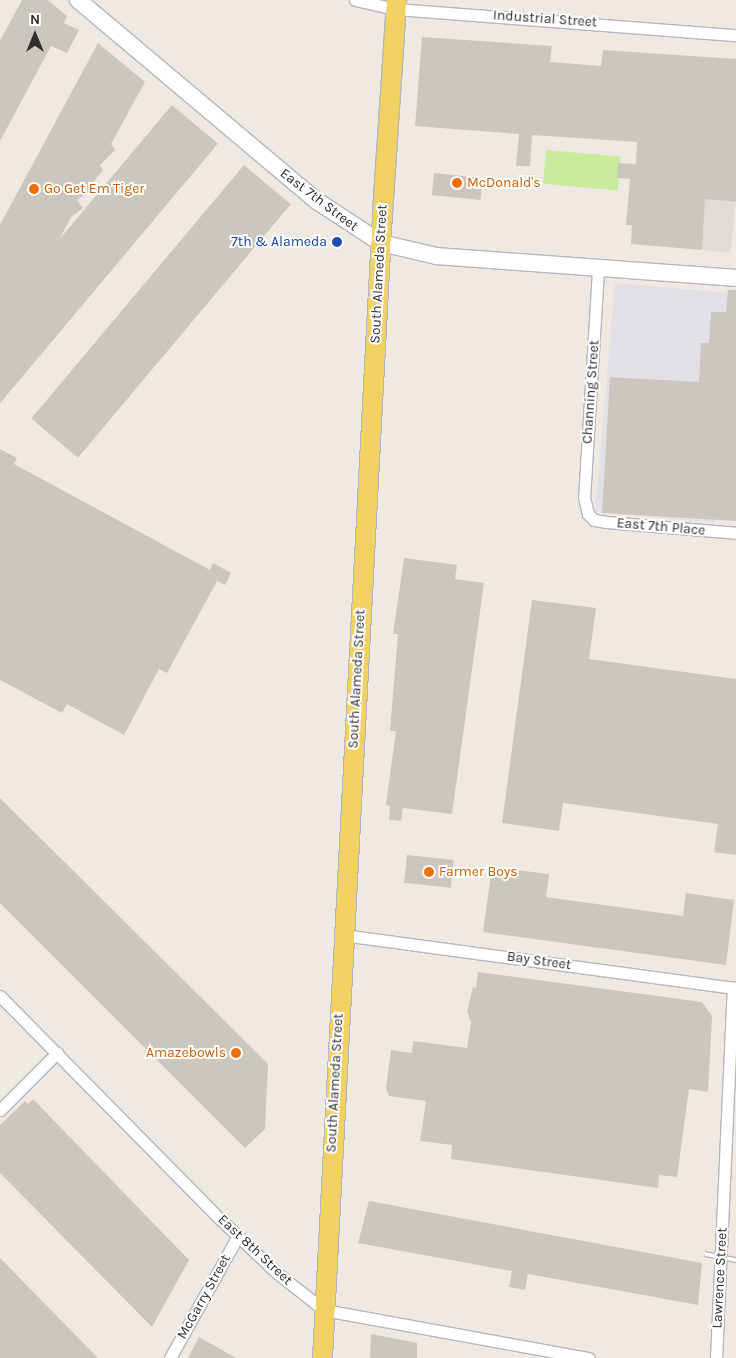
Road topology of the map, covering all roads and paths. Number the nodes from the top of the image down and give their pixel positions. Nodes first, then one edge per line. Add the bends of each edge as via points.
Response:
1 (78, 0) edge
2 (354, 0) edge
3 (396, 4) edge
4 (736, 35) edge
5 (381, 243) junction
6 (598, 270) junction
7 (736, 278) edge
8 (588, 514) joint
9 (736, 533) edge
10 (343, 935) junction
11 (734, 988) edge
12 (0, 996) edge
13 (58, 1053) junction
14 (0, 1110) edge
15 (731, 1185) edge
16 (238, 1236) junction
17 (324, 1310) junction
18 (170, 1358) edge
19 (322, 1358) edge
20 (589, 1358) edge
21 (716, 1358) edge

1 - 5 main road, East 7th Street via 317,201
2 - 3 street, Industrial Street
3 - 4 street, Industrial Street
3 - 5 main road, South Alameda Street
5 - 6 main road, East 7th Street via 438,256
5 - 10 main road, South Alameda Street
6 - 7 main road, East 7th Street
6 - 8 street, Channing Street via 584,497
8 - 9 street, East 7th Place via 594,520 606,522
10 - 11 street, Bay Street
10 - 17 main road, South Alameda Street
11 - 15 street, Lawrence Street
12 - 13 street, East 8th Street
13 - 14 street
13 - 16 street, East 8th Street
15 - 21 street, Lawrence Street
16 - 17 street, East 8th Street via 277,1273
16 - 18 street, McGarry Street
17 - 19 main road, South Alameda Street
17 - 20 street, East 8th Street

